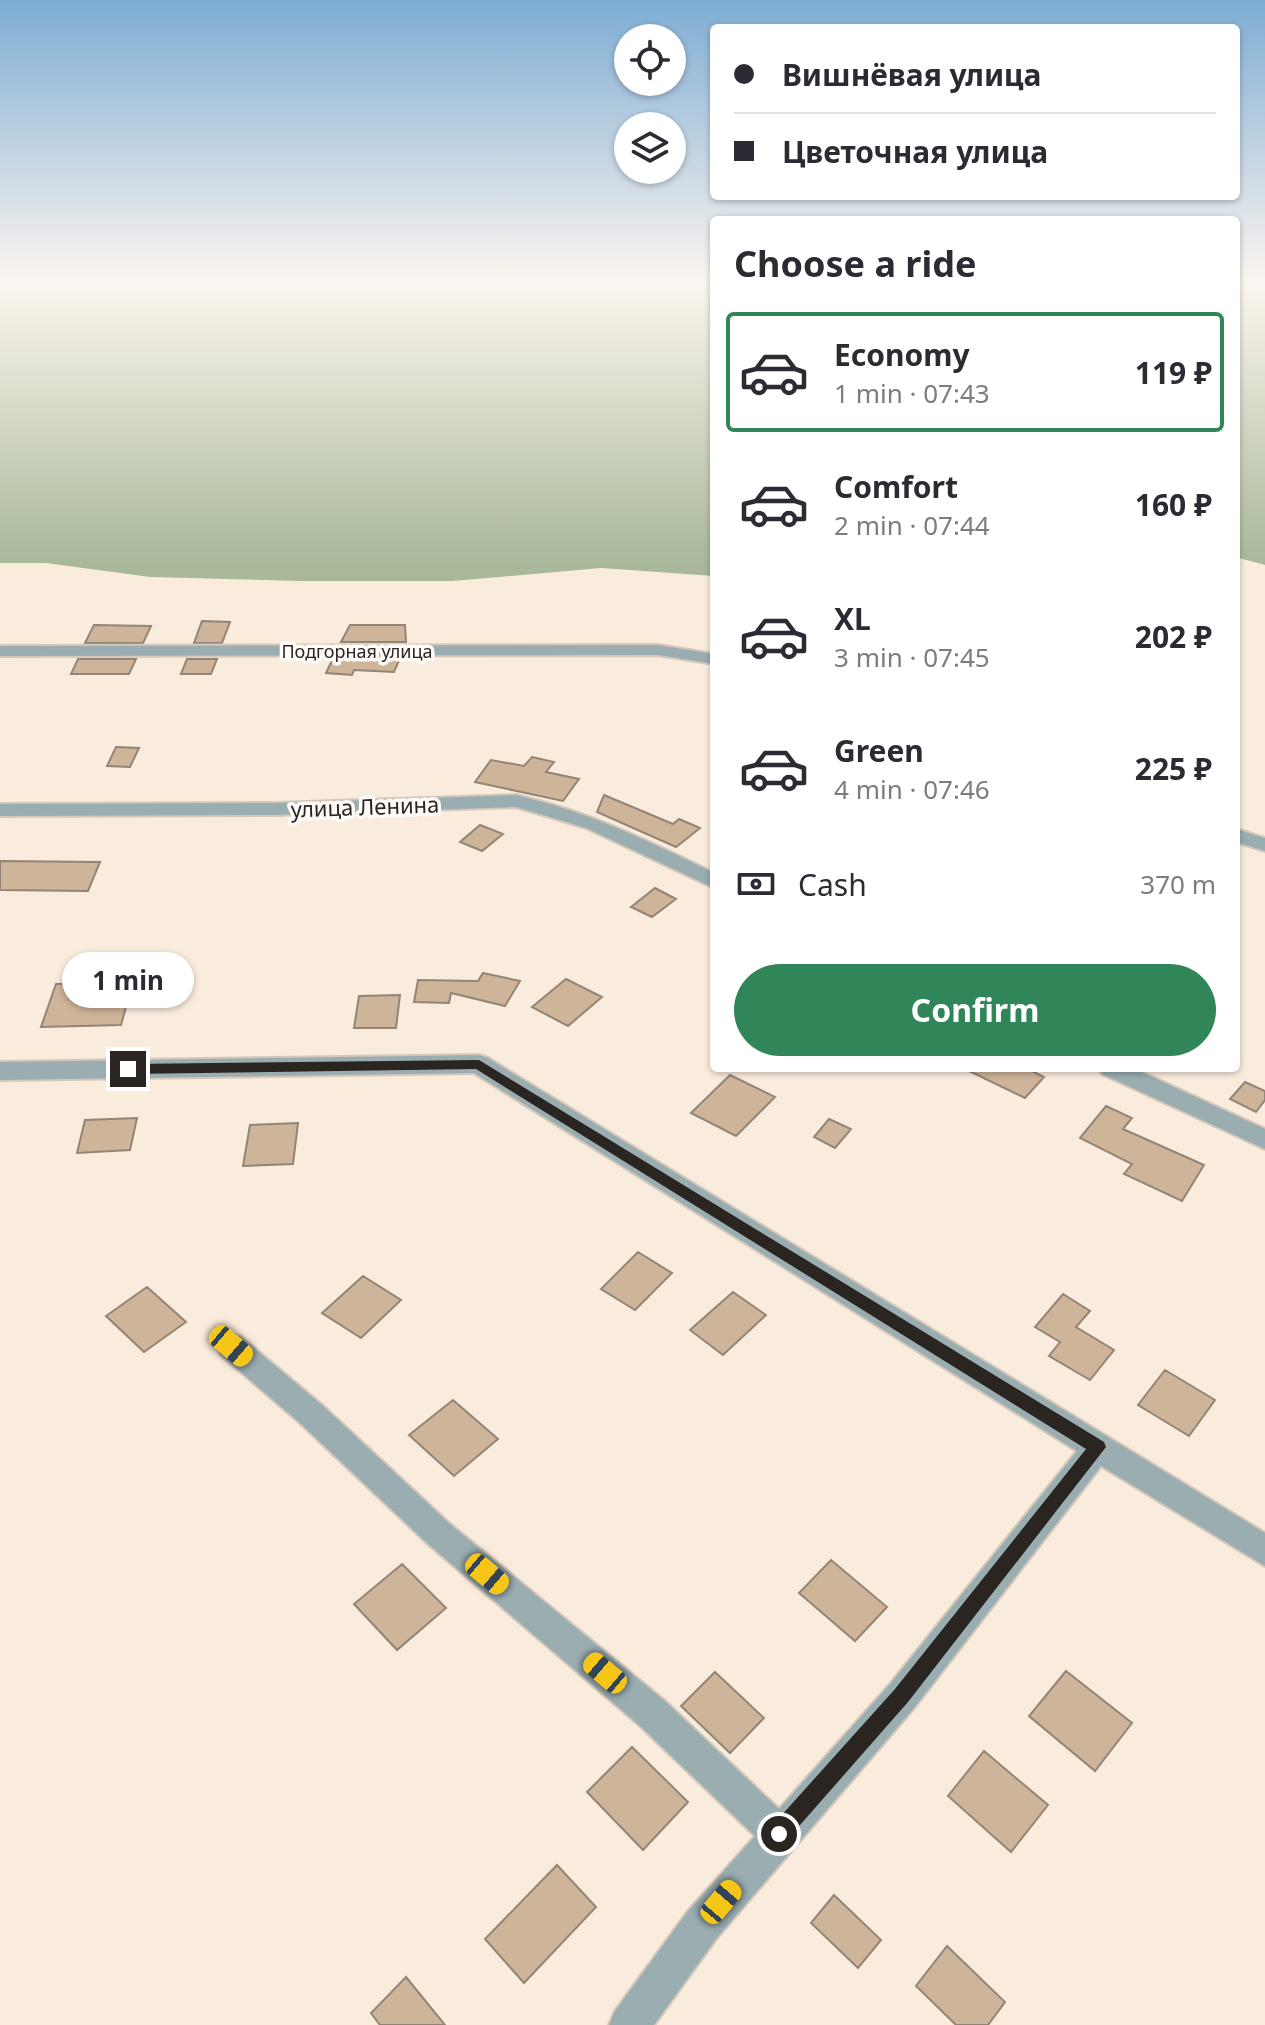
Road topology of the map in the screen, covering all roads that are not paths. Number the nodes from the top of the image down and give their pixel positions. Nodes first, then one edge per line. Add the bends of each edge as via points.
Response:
1 (0, 651) edge
2 (710, 658) edge
3 (0, 810) edge
4 (1240, 836) edge
5 (1265, 845) edge
6 (710, 879) edge
7 (0, 1071) edge
8 (1120, 1072) edge
9 (1265, 1140) edge
10 (231, 1346) dead end
11 (1098, 1447) junction
12 (1265, 1551) edge
13 (779, 1834) junction
14 (629, 2025) edge

1 - 2 street, Подгорная улица via 658,650
3 - 6 street, улица Ленина via 516,801 604,828
4 - 5 street
7 - 11 street via 479,1064
8 - 9 street
10 - 13 street via 439,1534 652,1713
11 - 12 street
11 - 13 street via 902,1696
13 - 14 street via 702,1925

